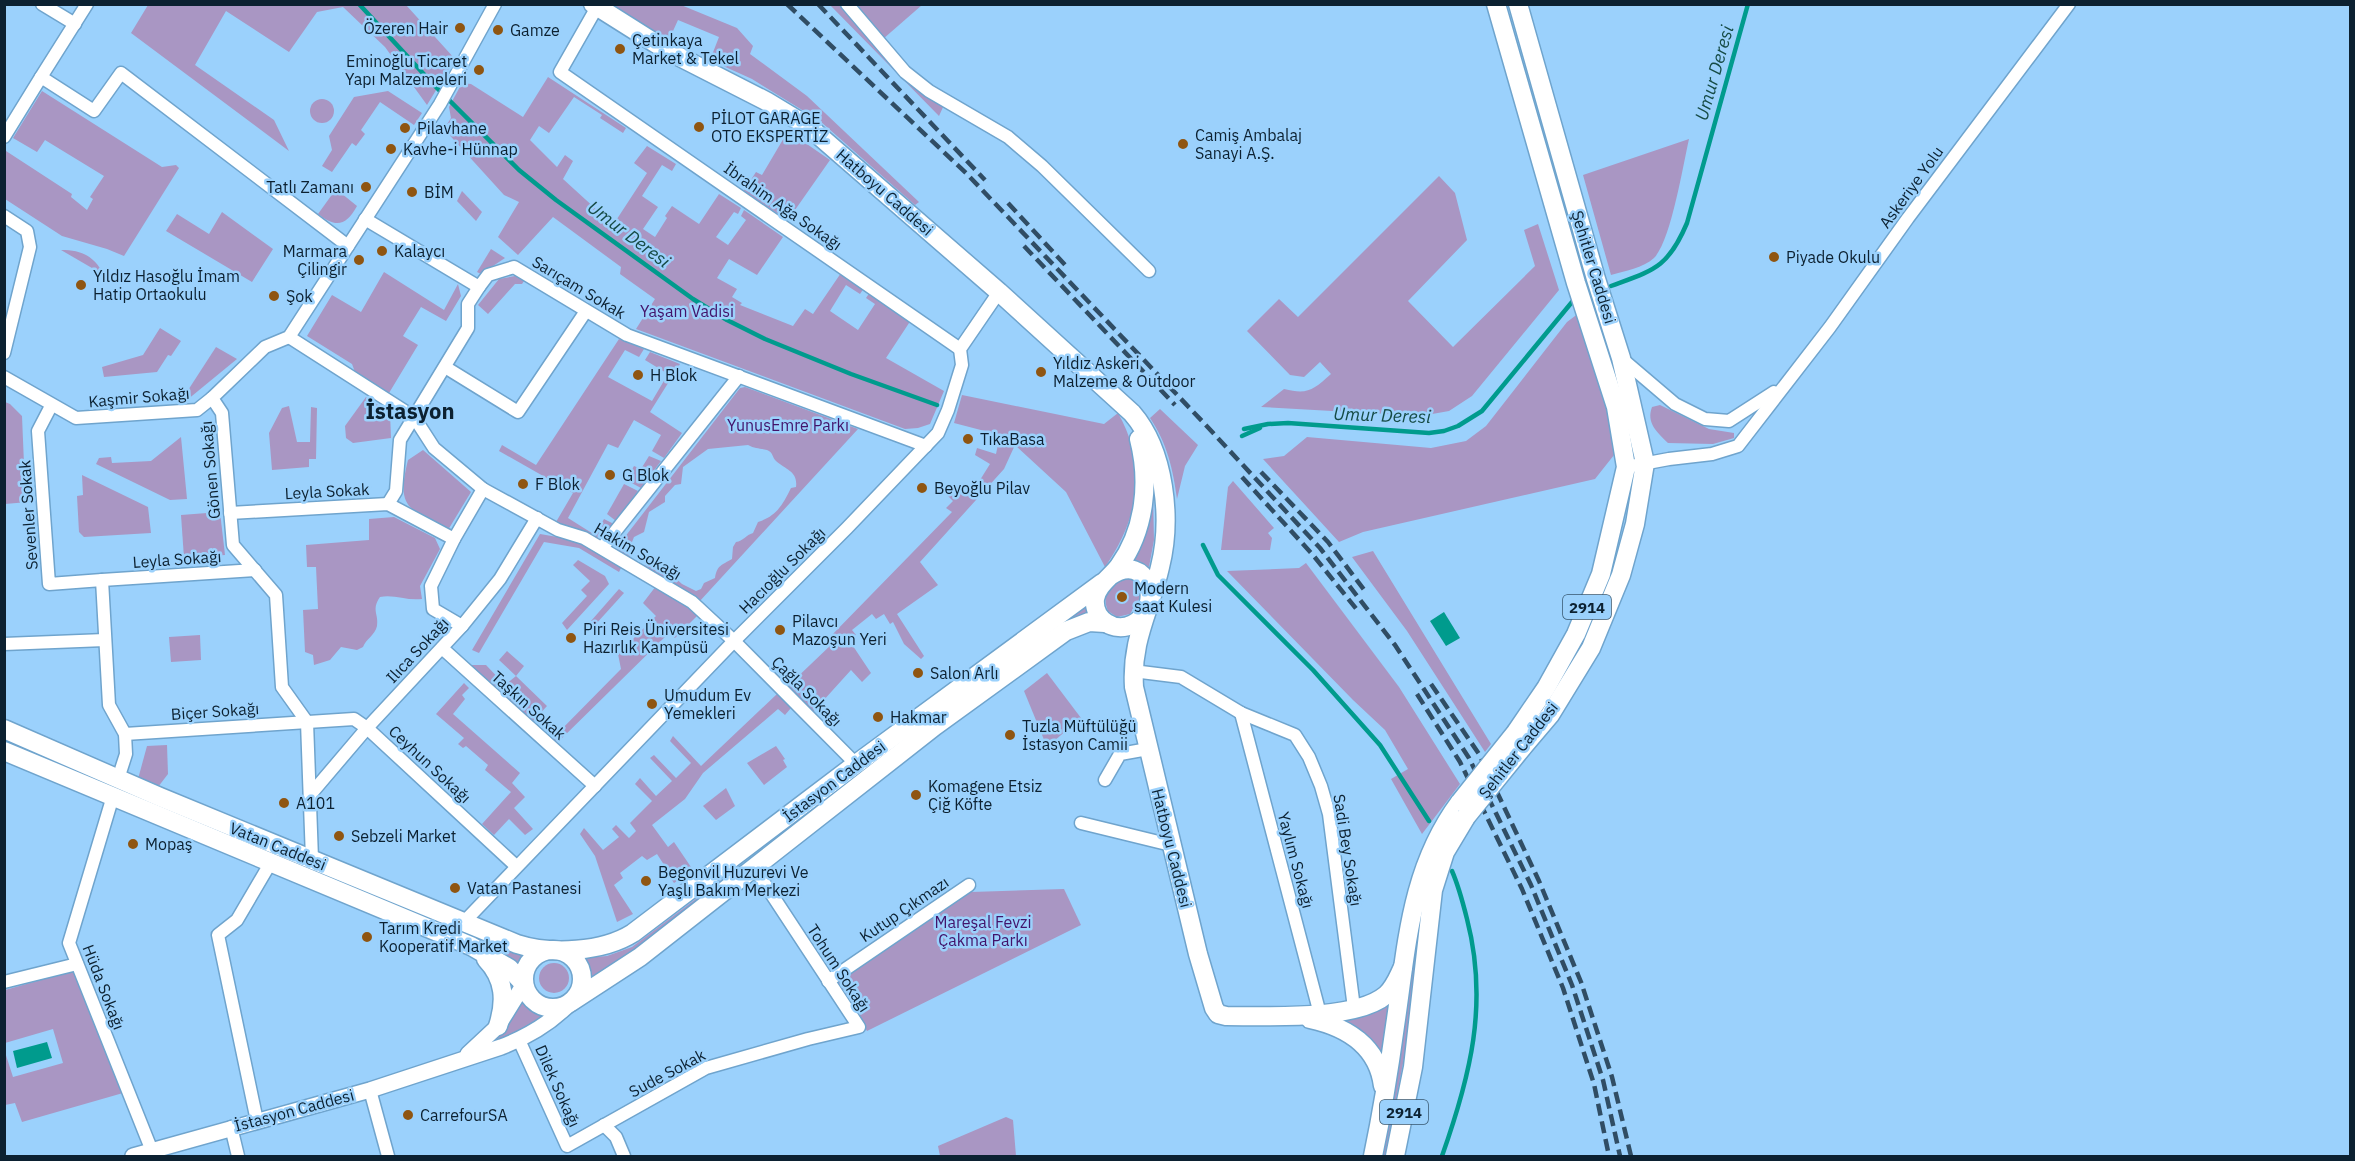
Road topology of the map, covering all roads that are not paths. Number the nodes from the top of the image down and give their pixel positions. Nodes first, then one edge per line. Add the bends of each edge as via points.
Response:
1 (42, 4) edge
2 (87, 4) edge
3 (495, 4) edge
4 (847, 4) edge
5 (1496, 4) edge
6 (1518, 4) edge
7 (2069, 4) edge
8 (595, 6) edge
9 (75, 24) junction
10 (41, 77) junction
11 (4, 136) edge
12 (4, 216) edge
13 (365, 219) junction
14 (348, 246) junction
15 (1149, 271) dead end
16 (479, 287) junction
17 (999, 292) junction
18 (586, 311) junction
19 (289, 337) junction
20 (960, 349) junction
21 (4, 353) edge
22 (1621, 357) junction
23 (445, 368) junction
24 (739, 376) junction
25 (4, 377) edge
26 (1780, 389) junction
27 (212, 398) junction
28 (1118, 400) junction
29 (51, 406) junction
30 (414, 417) junction
31 (926, 446) junction
32 (1645, 463) junction
33 (1626, 467) junction
34 (483, 489) junction
35 (388, 504) junction
36 (230, 513) junction
37 (537, 518) junction
38 (454, 539) junction
39 (602, 548) junction
40 (255, 570) junction
41 (102, 580) junction
42 (1106, 580) junction
43 (1147, 605) junction
44 (1108, 624) junction
45 (462, 626) junction
46 (105, 640) junction
47 (734, 641) junction
48 (4, 644) edge
49 (442, 648) junction
50 (1133, 671) junction
51 (1135, 695) junction
52 (1241, 713) junction
53 (307, 722) junction
54 (367, 728) junction
55 (4, 729) edge
56 (125, 734) junction
57 (1519, 740) junction
58 (1148, 749) junction
59 (6, 756) edge
60 (856, 764) junction
61 (1105, 780) dead end
62 (595, 786) junction
63 (115, 788) junction
64 (310, 795) junction
65 (1463, 809) junction
66 (1081, 823) dead end
67 (1171, 846) junction
68 (312, 859) junction
69 (271, 862) junction
70 (516, 866) junction
71 (753, 867) junction
72 (969, 885) dead end
73 (1431, 908) junction
74 (1411, 916) junction
75 (464, 922) junction
76 (471, 946) junction
77 (556, 949) junction
78 (76, 964) junction
79 (1403, 968) junction
80 (828, 981) junction
81 (4, 982) edge
82 (524, 984) junction
83 (571, 1002) junction
84 (1354, 1008) junction
85 (1320, 1014) junction
86 (1294, 1016) junction
87 (498, 1026) junction
88 (859, 1027) joint
89 (519, 1040) junction
90 (455, 1062) junction
91 (370, 1090) junction
92 (1384, 1101) junction
93 (257, 1121) junction
94 (604, 1125) junction
95 (231, 1127) junction
96 (567, 1146) joint
97 (152, 1151) junction
98 (133, 1156) edge
99 (238, 1156) edge
100 (388, 1156) edge
101 (624, 1156) edge
102 (1373, 1156) edge
103 (1395, 1156) edge

1 - 9 street
2 - 9 street
3 - 13 street via 440,104
4 - 15 street via 905,72 929,91 1008,137
5 - 33 main road, Şehitler Caddesi via 1616,407
6 - 22 main road, Şehitler Caddesi
7 - 26 street, Askeriye Yolu
8 - 17 main road, Hatboyu Caddesi via 666,50 766,100 809,127
8 - 20 street, İbrahim Ağa Sokağı via 560,72
9 - 10 street
10 - 11 street
10 - 14 street via 94,111 121,73
12 - 21 street via 27,231 30,247
13 - 14 street
13 - 16 street
14 - 19 street
16 - 18 street, Sarıçam Sokak via 488,275 514,267
16 - 23 street via 468,304 468,328
17 - 20 street
17 - 28 main road, Hatboyu Caddesi
18 - 23 street via 518,412
18 - 24 street, Sarıçam Sokak via 627,335
19 - 27 street, Gönen Sokağı via 265,347
19 - 30 street
20 - 31 street, Hacıoğlu Sokağı via 962,365 948,410 938,433
22 - 26 street via 1675,404 1705,419 1729,421
22 - 32 main road, Şehitler Caddesi
23 - 30 street
24 - 31 street, Sarıçam Sokak
24 - 39 street
25 - 29 street, Kaşmir Sokağı
26 - 32 street, Askeriye Yolu via 1738,446 1712,454
27 - 29 street, Kaşmir Sokağı via 197,410 76,418
27 - 36 street, Gönen Sokağı via 222,413
28 - 42 main road, Hatboyu Caddesi via 1138,437 1145,485 1135,536 1127,554
28 - 43 main road, Hatboyu Caddesi via 1146,433 1161,485 1163,548
29 - 41 street, Sevenler Sokak via 38,431 49,584
30 - 34 street, Hakim Sokağı via 434,448
30 - 35 street via 400,440 396,491
31 - 47 street, Hacıoğlu Sokağı
32 - 33 street, Askeriye Yolu
32 - 57 main road, Şehitler Caddesi via 1635,524 1621,575 1591,648 1550,715
33 - 57 main road, Şehitler Caddesi / 2914 via 1601,574 1575,634
34 - 37 street, Hakim Sokağı
34 - 38 street
35 - 36 street, Leyla Sokak
35 - 38 street, Leyla Sokak
36 - 40 street, Gönen Sokağı via 233,545
37 - 39 street, Hakim Sokağı
37 - 45 street, Ilıca Sokağı via 500,579
38 - 45 street via 431,586 433,609
39 - 47 street, Hakim Sokağı via 692,602
40 - 41 street, Leyla Sokağı
40 - 53 street, Gönen Sokağı via 276,595 282,687
41 - 46 street
42 - 43 main road, Hatboyu Caddesi via 1122,571 1142,575 1149,586
42 - 44 main road, Hatboyu Caddesi via 1095,602 1098,615
42 - 60 main road, İstasyon Caddesi
43 - 44 main road, Hatboyu Caddesi via 1133,624
43 - 50 main road, Hatboyu Caddesi
44 - 51 main road via 1121,639
44 - 71 main road, İstasyon Caddesi via 1089,622 1066,631 935,726
45 - 49 street, Ilıca Sokağı
46 - 48 street
46 - 56 street via 109,705
47 - 60 street, Çağla Sokağı
47 - 62 street, Hacıoğlu Sokağı
49 - 54 street, Ilıca Sokağı
49 - 62 street, Taşkın Sokak
50 - 51 main road, Hatboyu Caddesi
50 - 52 street, Sadi Bey Sokağı via 1181,676
51 - 58 main road, Hatboyu Caddesi
52 - 84 street, Sadi Bey Sokağı via 1295,735 1321,786 1329,814
52 - 85 street, Yaylım Sokağı
53 - 54 street, Ceyhun Sokağı via 354,719
53 - 56 street, Biçer Sokağı
53 - 64 street
54 - 64 street, Ilıca Sokağı
54 - 70 street, Ceyhun Sokağı
55 - 63 main road, Vatan Caddesi
56 - 63 street via 126,754
57 - 65 main road, Şehitler Caddesi / 2914, bridge
58 - 61 street via 1120,754
58 - 67 main road, Hatboyu Caddesi
59 - 63 main road, Vatan Caddesi
60 - 77 main road, İstasyon Caddesi via 624,939 587,949
62 - 70 street, Hacıoğlu Sokağı
63 - 68 main road, Vatan Caddesi
63 - 69 main road, Vatan Caddesi
63 - 78 street, Hüda Sokağı via 69,943
64 - 68 street
65 - 73 main road, Şehitler Caddesi / 2914 via 1440,863
65 - 74 main road, Şehitler Caddesi / 2914 via 1444,824 1434,843
66 - 67 street
67 - 86 main road, Hatboyu Caddesi via 1197,954 1218,1014
68 - 75 main road, Vatan Caddesi
69 - 76 main road, Vatan Caddesi
69 - 93 street via 237,920 218,935
70 - 75 street, Hacıoğlu Sokağı
71 - 80 street, Tohum Sokağı
71 - 83 main road, İstasyon Caddesi via 640,957
72 - 80 street, Kutup Çıkmazı
73 - 74 main road via 1418,909
73 - 103 main road, Şehitler Caddesi / 2914 via 1413,1066
74 - 79 main road, Şehitler Caddesi / 2914
75 - 77 main road, Vatan Caddesi via 527,947
76 - 82 main road, Vatan Caddesi via 509,968
76 - 87 main road via 499,976 503,1004
77 - 82 main road via 543,951 530,960
77 - 83 main road via 574,958 581,970 582,985
78 - 81 street
78 - 97 street, Hüda Sokağı
79 - 84 main road, Hatboyu Caddesi via 1386,995
79 - 92 main road, Şehitler Caddesi / 2914
80 - 88 street, Tohum Sokağı
82 - 83 main road via 530,998 541,1005 556,1008
82 - 87 street
83 - 89 street, İstasyon Caddesi via 552,1020
84 - 85 main road, Hatboyu Caddesi
85 - 86 main road, Hatboyu Caddesi
86 - 92 main road, Hatboyu Caddesi via 1330,1023 1366,1046 1378,1067
87 - 90 street
88 - 94 street, Sude Sokak via 706,1068
89 - 90 street, İstasyon Caddesi
89 - 96 street, Dilek Sokağı
90 - 91 street, İstasyon Caddesi
91 - 93 street, İstasyon Caddesi
91 - 100 street
92 - 102 main road, Şehitler Caddesi / 2914
93 - 95 street, İstasyon Caddesi
94 - 96 street, Sude Sokak
94 - 101 street via 616,1137
95 - 97 street, İstasyon Caddesi
95 - 99 street
97 - 98 street, İstasyon Caddesi

